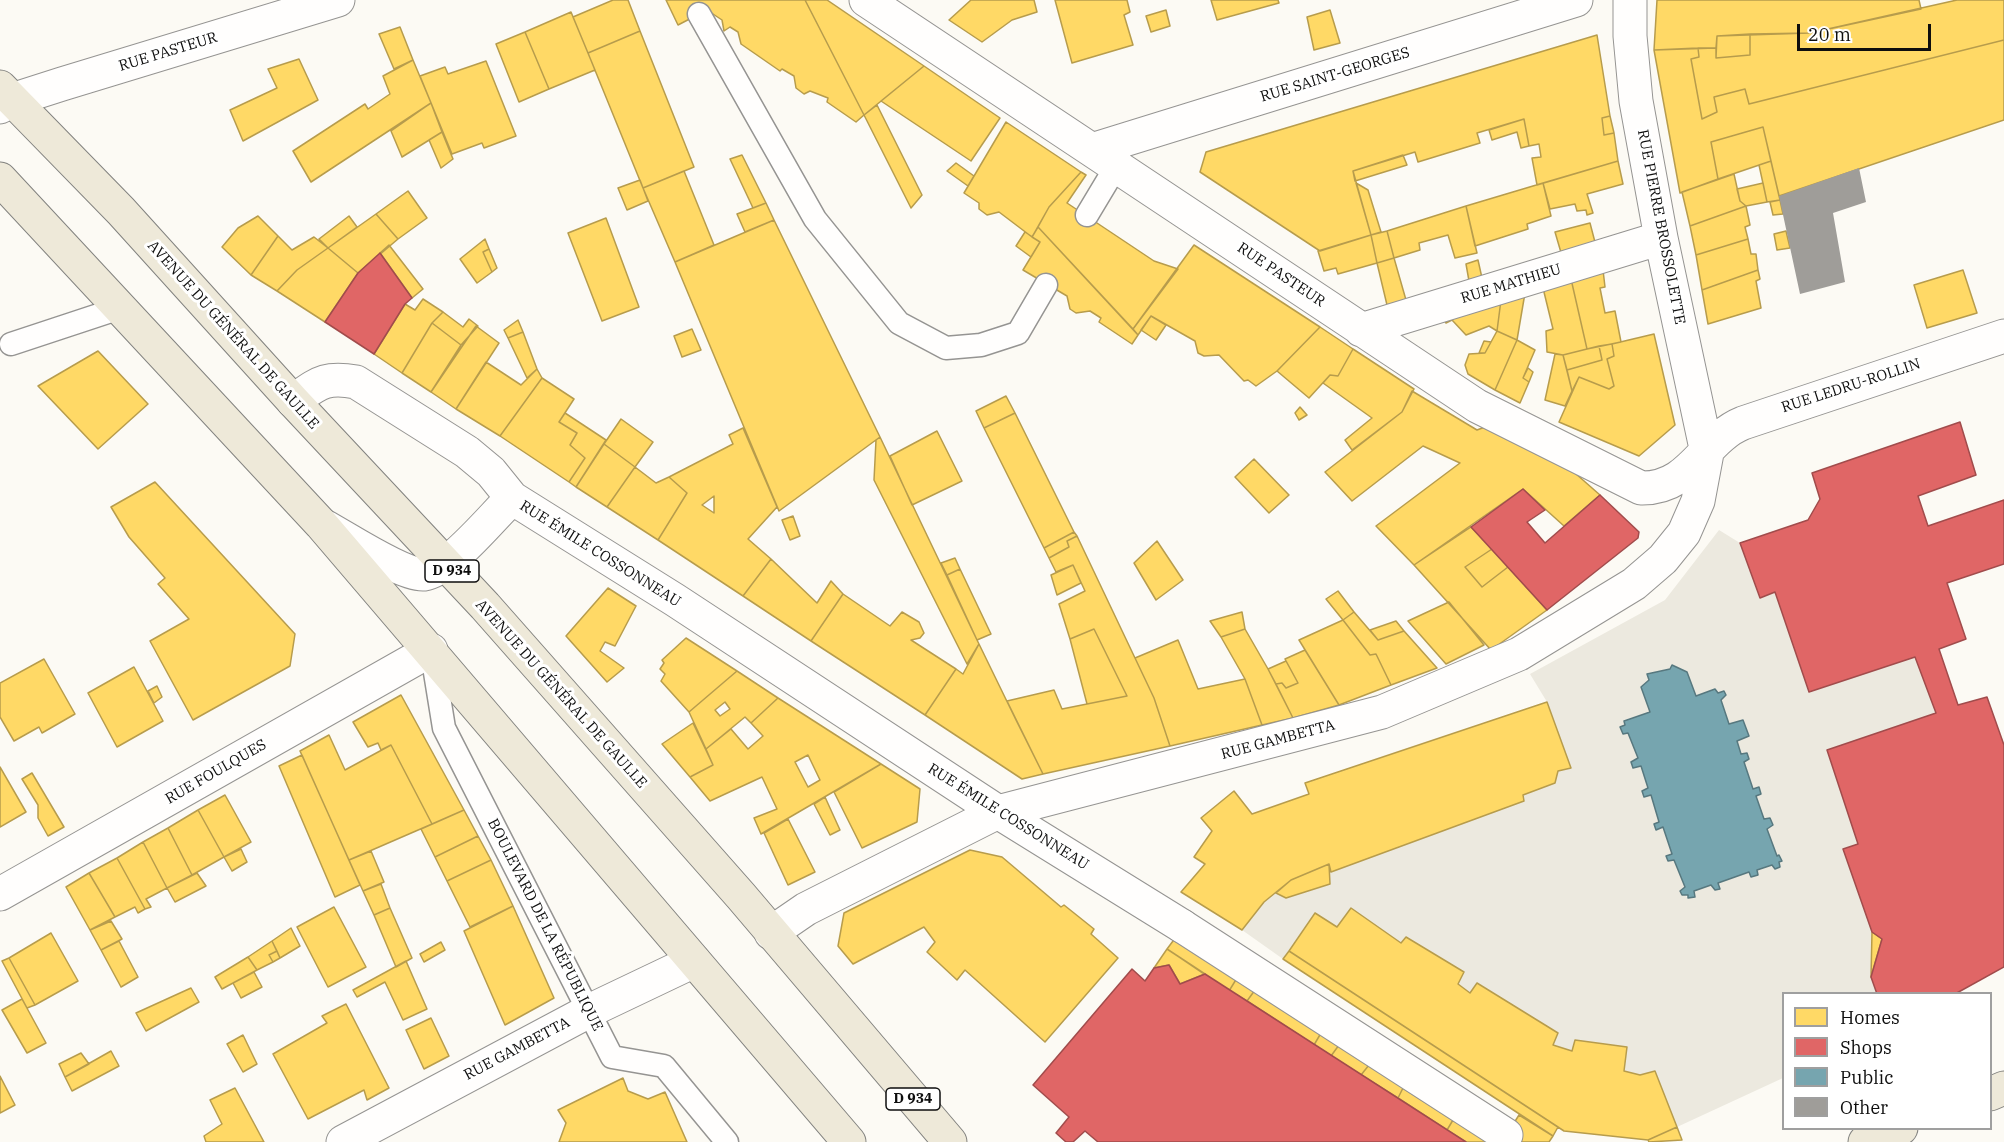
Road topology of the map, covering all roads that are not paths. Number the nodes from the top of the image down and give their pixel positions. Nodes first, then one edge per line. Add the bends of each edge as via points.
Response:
1 (338, 0) edge
2 (866, 0) edge
3 (1576, 0) edge
4 (1630, 0) edge
5 (699, 14) dead end
6 (4, 98) edge
7 (1106, 157) junction
8 (0, 179) edge
9 (1087, 215) dead end
10 (1661, 238) junction
11 (1046, 285) dead end
12 (120, 308) junction
13 (1361, 330) junction
14 (2004, 336) edge
15 (4, 342) edge
16 (292, 401) junction
17 (1707, 453) junction
18 (512, 498) junction
19 (321, 524) junction
20 (445, 564) junction
21 (431, 650) junction
22 (998, 812) junction
23 (0, 894) edge
24 (771, 933) junction
25 (694, 961) junction
26 (589, 1011) junction
27 (1896, 1130) edge
28 (1506, 1135) dead end
29 (343, 1142) edge
30 (727, 1142) edge
31 (849, 1142) edge
32 (950, 1142) edge
33 (1865, 1142) edge

1 - 6 street, RUE PASTEUR
2 - 7 street, RUE PASTEUR
3 - 7 street, RUE SAINT-GEORGES
4 - 10 street, RUE PIERRE BROSSOLETTE via 1632,67
5 - 11 lane via 815,219 899,323 946,348 981,345 1018,333
6 - 16 main road, AVENUE DU GÉNÉRAL DE GAULLE / D 934 via 121,211
7 - 9 lane
7 - 13 street, RUE PASTEUR
8 - 12 main road
10 - 13 street, RUE MATHIEU
10 - 17 street, RUE PIERRE BROSSOLETTE
12 - 15 lane
12 - 19 main road
13 - 17 street, RUE PASTEUR via 1477,406 1641,488 1658,489
14 - 17 street, RUE LEDRU-ROLLIN via 1743,423 1726,430
16 - 18 street, RUE ÉMILE COSSONNEAU via 320,382 335,378 356,382 467,452 491,472
16 - 20 main road, AVENUE DU GÉNÉRAL DE GAULLE / D 934
17 - 22 street, RUE GAMBETTA via 1698,501 1684,533 1663,559 1634,584 1519,654 1382,712
18 - 20 street, RUE ÉMILE COSSONNEAU
18 - 22 street, RUE ÉMILE COSSONNEAU
19 - 20 street via 405,571 425,574
19 - 21 main road
20 - 24 main road, AVENUE DU GÉNÉRAL DE GAULLE / D 934
21 - 23 street, RUE FOULQUES
21 - 25 main road
21 - 26 lane, BOULEVARD DE LA RÉPUBLIQUE via 444,728
22 - 24 street, RUE GAMBETTA via 806,909
22 - 28 street, RUE ÉMILE COSSONNEAU
24 - 32 main road, AVENUE DU GÉNÉRAL DE GAULLE / D 934
25 - 26 street, RUE GAMBETTA
25 - 31 main road
26 - 29 street, RUE GAMBETTA
26 - 30 lane, BOULEVARD DE LA RÉPUBLIQUE via 612,1057 664,1066
27 - 33 main road

